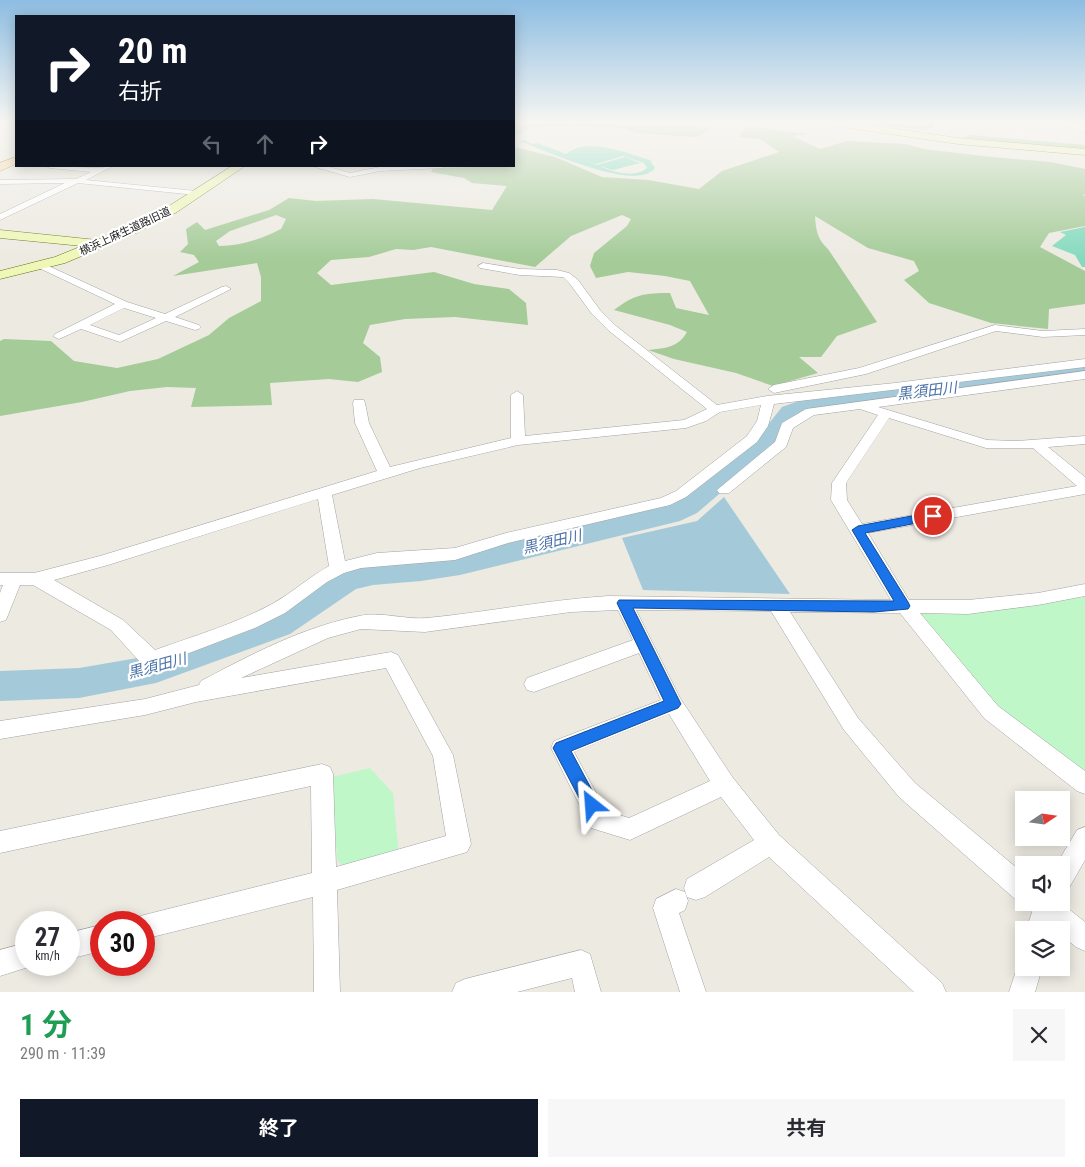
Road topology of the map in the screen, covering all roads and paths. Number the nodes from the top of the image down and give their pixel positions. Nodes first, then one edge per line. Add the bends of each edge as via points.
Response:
1 (105, 168) edge
2 (236, 168) edge
3 (325, 168) edge
4 (406, 168) edge
5 (77, 181) junction
6 (0, 182) edge
7 (196, 193) junction
8 (0, 217) edge
9 (0, 234) edge
10 (98, 245) junction
11 (42, 266) junction
12 (484, 266) dead end
13 (0, 275) edge
14 (226, 289) dead end
15 (123, 304) junction
16 (168, 317) junction
17 (80, 325) junction
18 (195, 327) dead end
19 (1085, 332) edge
20 (59, 336) dead end
21 (1085, 363) edge
22 (1085, 375) edge
23 (516, 395) dead end
24 (830, 395) junction
25 (359, 403) dead end
26 (768, 404) junction
27 (710, 405) junction
28 (860, 405) junction
29 (885, 414) junction
30 (794, 423) junction
31 (1085, 440) edge
32 (518, 442) junction
33 (1035, 444) junction
34 (385, 474) junction
35 (1085, 485) edge
36 (1085, 489) edge
37 (724, 490) dead end
38 (324, 494) junction
39 (858, 530) junction
40 (338, 569) junction
41 (7, 579) edge
42 (34, 579) junction
43 (1085, 590) edge
44 (624, 603) junction
45 (777, 606) junction
46 (904, 606) junction
47 (0, 615) edge
48 (643, 644) junction
49 (534, 684) dead end
50 (196, 694) junction
51 (673, 704) junction
52 (0, 730) edge
53 (1085, 784) edge
54 (725, 785) junction
55 (1085, 838) edge
56 (0, 842) edge
57 (771, 842) junction
58 (1070, 864) edge
59 (324, 882) junction
60 (1015, 882) edge
61 (1043, 911) edge
62 (155, 924) edge
63 (1085, 938) edge
64 (15, 959) edge
65 (0, 963) edge
66 (1027, 976) edge
67 (327, 992) edge
68 (465, 992) edge
69 (588, 992) edge
70 (694, 992) edge
71 (932, 992) edge
72 (1022, 992) edge

1 - 5 street
2 - 7 street, 横浜上麻生道路旧道
3 - 4 street via 350,175
5 - 6 street
5 - 7 street
5 - 8 street
7 - 10 street, 横浜上麻生道路旧道 via 153,220
9 - 10 street
10 - 11 street, 横浜上麻生道路旧道
11 - 13 street, 横浜上麻生道路旧道
11 - 15 street
12 - 27 street via 566,275 612,328
14 - 16 street
15 - 16 street
15 - 17 street
16 - 17 street via 120,339
16 - 18 street
17 - 20 street
19 - 27 street via 1043,334 995,328 862,371
21 - 24 street
22 - 28 street
23 - 32 street
24 - 26 street
24 - 28 street
25 - 34 street via 362,422
26 - 27 street
26 - 30 street
26 - 40 street via 752,439 681,494 665,502 506,538 455,554 377,559
27 - 32 street via 701,418 686,424
28 - 29 street
28 - 30 street via 811,412
29 - 33 street via 986,444
29 - 39 street via 839,483 839,500
30 - 37 street via 787,426 781,444
31 - 33 street
32 - 34 street
33 - 35 street
34 - 38 street
36 - 39 street
38 - 40 street
38 - 42 street via 102,562
39 - 46 street
40 - 42 street via 265,616 155,658 147,657 117,625
41 - 42 street
41 - 47 street
43 - 46 street via 968,607
44 - 45 street
44 - 48 street
44 - 50 street via 571,605 425,625 361,622 323,632
45 - 46 street
45 - 60 street via 851,724 907,790
46 - 53 street via 991,712
48 - 49 street
48 - 51 street
50 - 52 street via 145,707
50 - 59 street via 391,660 443,755 459,844
51 - 54 street
51 - 54 street via 561,748 599,820 630,829
54 - 57 street
55 - 58 street
56 - 59 street via 322,774
57 - 70 street via 665,908
57 - 71 street
59 - 62 street
59 - 67 street
61 - 63 street
64 - 65 street
66 - 72 street
68 - 69 street via 581,963

